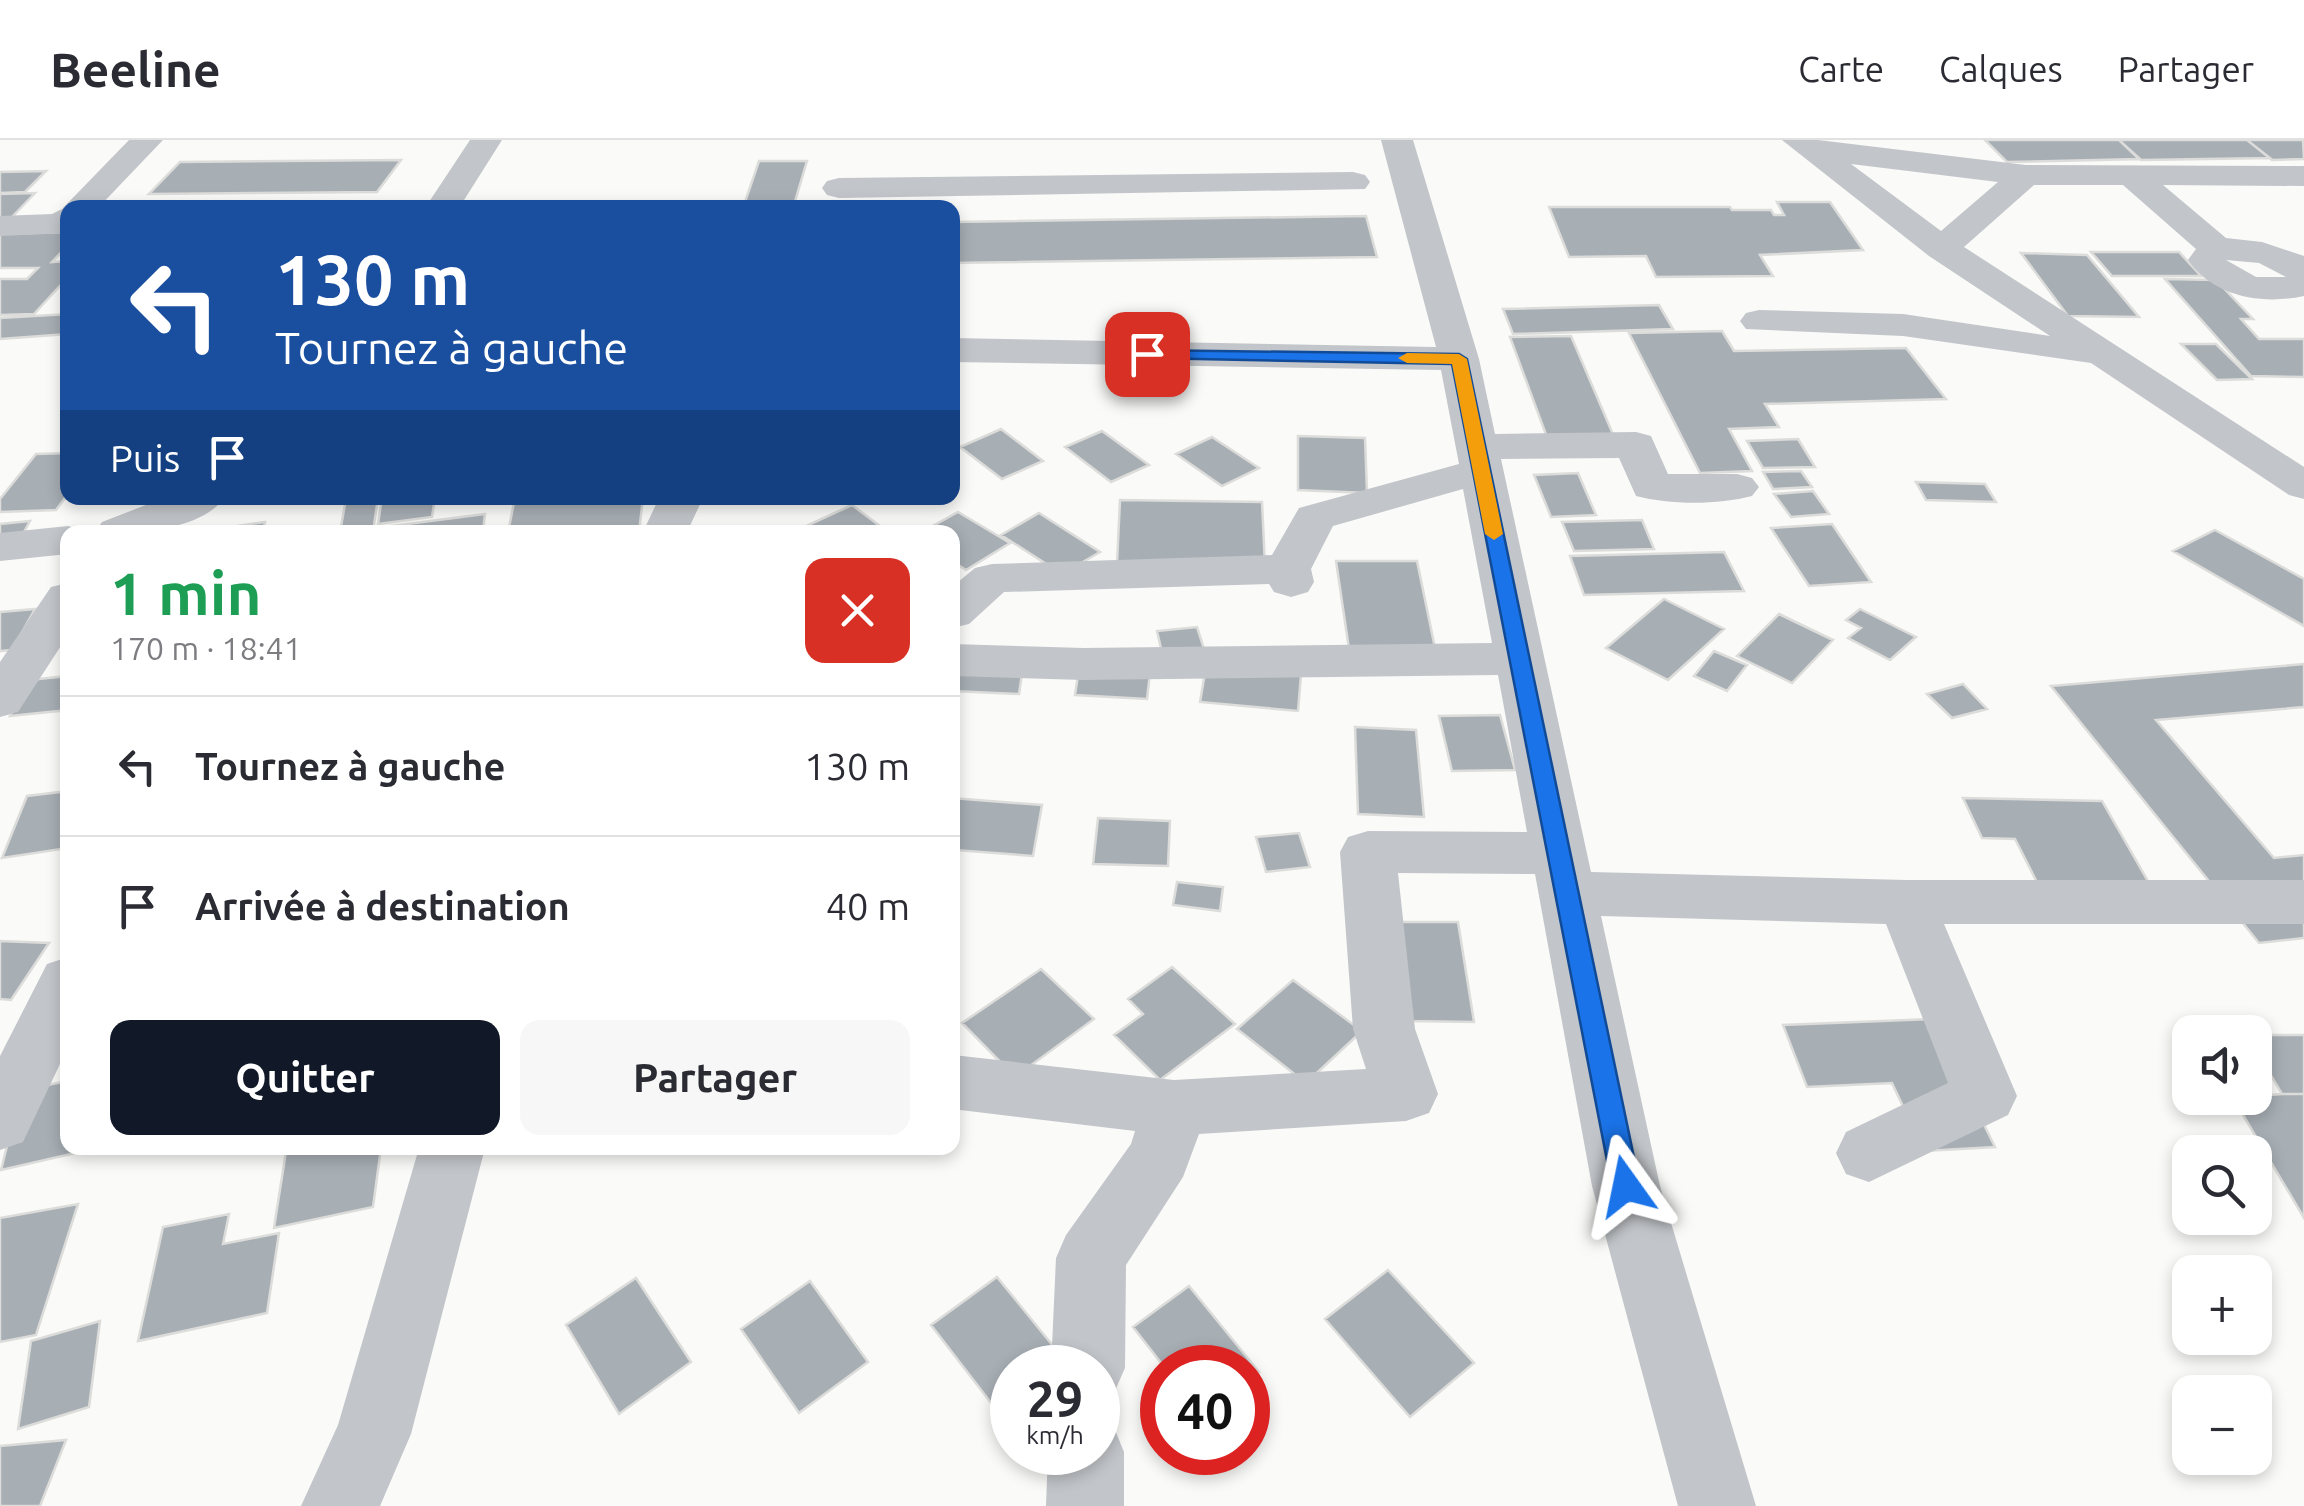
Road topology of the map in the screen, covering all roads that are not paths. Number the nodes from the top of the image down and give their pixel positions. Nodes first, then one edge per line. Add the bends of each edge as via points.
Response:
1 (147, 140) edge
2 (486, 140) edge
3 (1397, 140) edge
4 (1804, 145) edge
5 (2026, 175) junction
6 (2132, 176) junction
7 (2304, 176) edge
8 (1352, 182) dead end
9 (840, 188) dead end
10 (87, 200) edge
11 (447, 200) edge
12 (2304, 206) edge
13 (60, 219) edge
14 (0, 226) edge
15 (1942, 248) junction
16 (2304, 282) edge
17 (1759, 321) dead end
18 (960, 350) edge
19 (2100, 355) junction
20 (1459, 359) junction
21 (1479, 459) junction
22 (2304, 486) edge
23 (1738, 487) dead end
24 (185, 505) edge
25 (135, 525) edge
26 (60, 541) edge
27 (0, 547) edge
28 (960, 605) edge
29 (60, 610) edge
30 (1519, 659) junction
31 (960, 660) edge
32 (0, 700) edge
33 (1562, 873) junction
34 (1906, 902) junction
35 (2304, 902) edge
36 (60, 998) edge
37 (960, 1083) edge
38 (1174, 1108) junction
39 (0, 1122) edge
40 (1869, 1153) dead end
41 (450, 1155) edge
42 (1089, 1345) edge
43 (1086, 1475) edge
44 (340, 1506) edge
45 (1085, 1506) edge
46 (1717, 1506) edge

1 - 10 street
2 - 11 street
3 - 20 street
4 - 5 street
4 - 15 street
5 - 6 street
5 - 15 street
6 - 7 street
6 - 12 street
6 - 16 street via 2217,249 2206,260 2219,274 2284,291
8 - 9 street via 1100,170
13 - 14 street
15 - 19 street
17 - 19 street via 1903,325
18 - 20 street
19 - 22 street
20 - 21 street
21 - 23 street via 1636,445 1651,487
21 - 28 street via 1316,517 1289,575 992,578
21 - 30 street
24 - 25 street
26 - 27 street
29 - 32 street
30 - 31 street
30 - 33 street
33 - 34 street
33 - 38 street via 1368,852 1384,1028 1406,1094
33 - 46 street via 1626,1186
34 - 35 street
34 - 40 street via 1984,1096
36 - 39 street
37 - 38 street
38 - 42 street via 1160,1156 1091,1258
41 - 44 street via 372,1434
43 - 45 street

